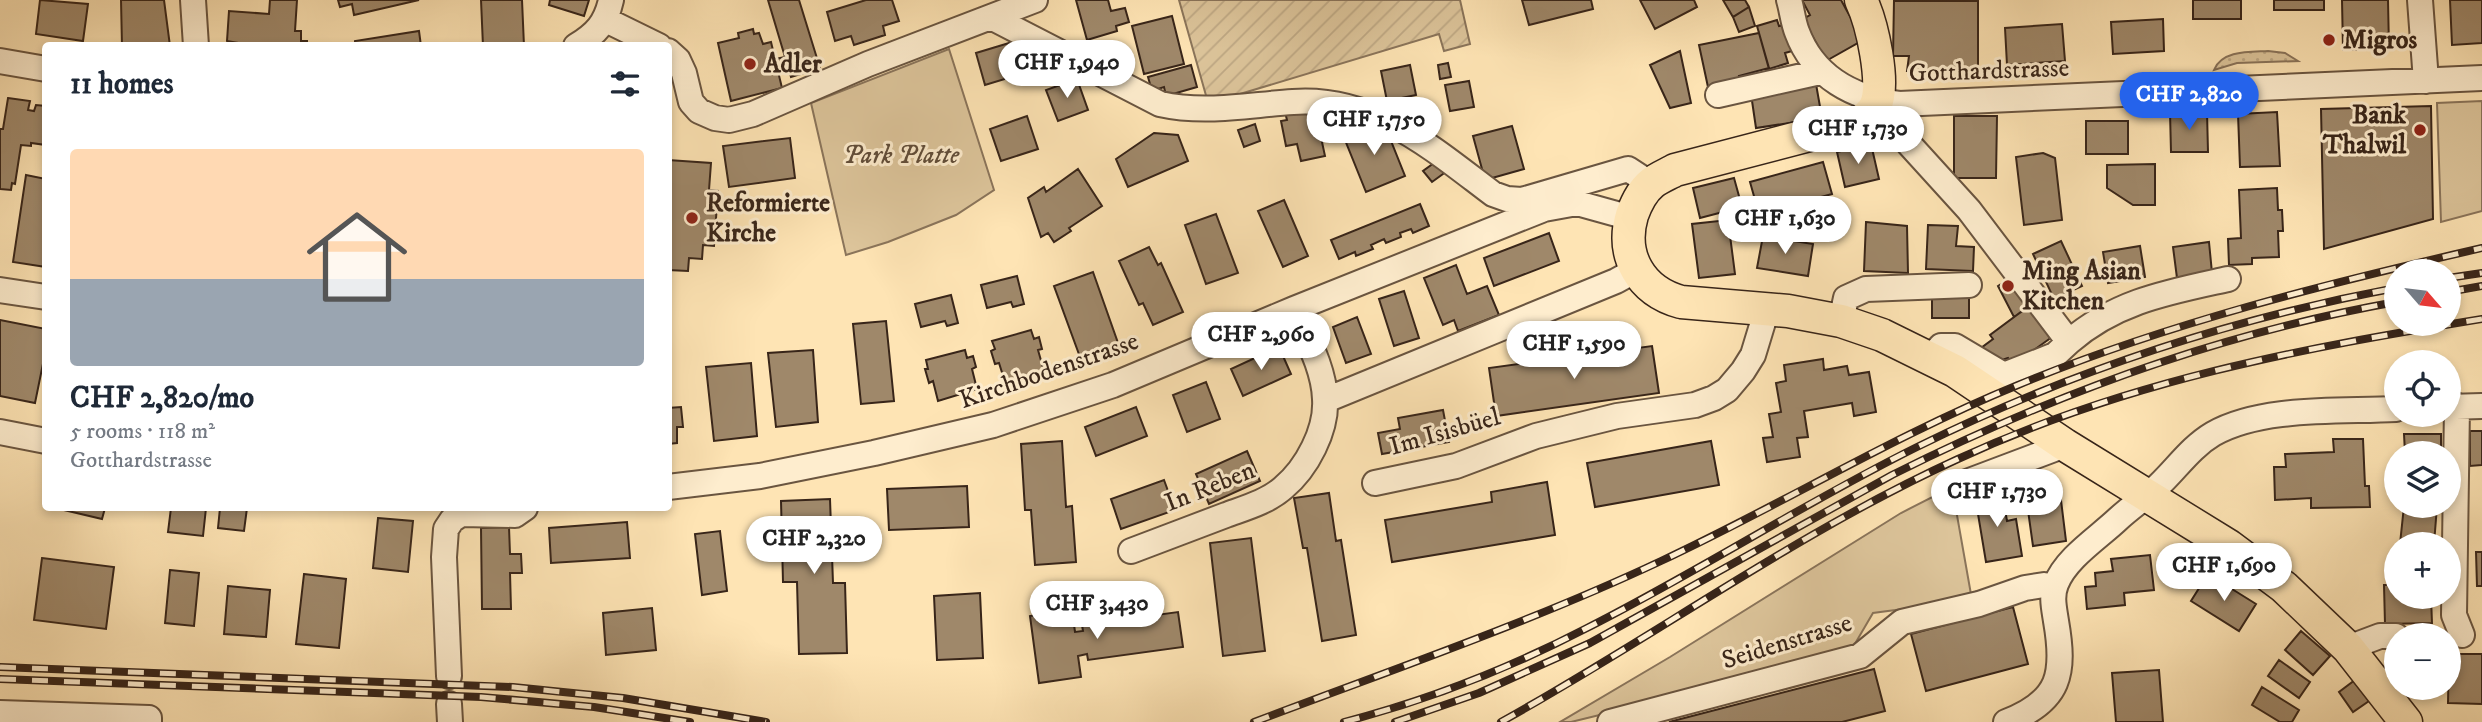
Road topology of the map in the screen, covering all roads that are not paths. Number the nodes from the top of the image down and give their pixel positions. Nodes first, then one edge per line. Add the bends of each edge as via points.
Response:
1 (193, 0) edge
2 (1035, 0) edge
3 (1789, 0) edge
4 (1861, 0) edge
5 (2420, 0) edge
6 (608, 10) edge
7 (991, 17) junction
8 (196, 42) edge
9 (582, 42) edge
10 (653, 42) edge
11 (672, 55) edge
12 (0, 61) edge
13 (42, 68) edge
14 (1820, 72) junction
15 (2482, 78) edge
16 (2426, 81) junction
17 (1718, 95) dead end
18 (1888, 102) junction
19 (1651, 184) junction
20 (1631, 218) junction
21 (1636, 270) junction
22 (2228, 279) dead end
23 (1969, 285) dead end
24 (0, 290) edge
25 (42, 296) edge
26 (1294, 309) junction
27 (1767, 309) junction
28 (1841, 321) junction
29 (2069, 342) junction
30 (1930, 358) junction
31 (1325, 400) junction
32 (2482, 406) edge
33 (2461, 407) edge
34 (2384, 410) edge
35 (2453, 427) edge
36 (0, 432) edge
37 (42, 440) edge
38 (2065, 445) junction
39 (1375, 483) dead end
40 (1955, 486) dead end
41 (672, 487) edge
42 (2148, 495) junction
43 (521, 511) edge
44 (1131, 551) dead end
45 (2054, 588) junction
46 (2457, 623) edge
47 (2384, 636) edge
48 (2348, 648) junction
49 (449, 676) dead end
50 (0, 713) edge
51 (149, 720) edge
52 (1611, 722) edge
53 (2006, 722) edge
54 (2406, 722) edge

1 - 8 street
2 - 7 street
3 - 14 street via 1797,33
4 - 18 main road via 1870,24 1878,86
5 - 16 street
6 - 9 street via 592,36
6 - 10 street
7 - 11 street via 730,120 699,111 691,102 684,73
7 - 19 street via 1160,104 1208,110 1327,103 1384,119 1507,199 1522,200 1628,169
12 - 13 street
14 - 17 street
14 - 18 street via 1839,85
15 - 16 street, Gotthardstrasse
16 - 18 street, Gotthardstrasse
18 - 19 main road via 1859,122 1675,170
18 - 29 street via 1909,144 1969,210
19 - 20 main road
20 - 21 main road via 1628,245
20 - 26 street, Kirchbodenstrasse via 1577,203 1544,209
21 - 27 main road via 1666,298
21 - 31 street
22 - 29 street via 2126,306 2103,316
23 - 28 street via 1866,289 1846,298
24 - 25 street
26 - 31 street, In Reben via 1321,374
26 - 41 street, Kirchbodenstrasse via 1113,385 993,425 760,476
27 - 28 main road
27 - 39 street, Im Isisbüel via 1743,371 1714,398 1549,433 1456,466
28 - 30 main road
29 - 30 street via 2055,355 2004,374 1955,346 1941,346
30 - 38 main road
31 - 44 street, In Reben via 1315,446 1284,487 1264,500
32 - 33 street
34 - 42 street via 2278,414 2235,424 2193,448
35 - 46 street
36 - 37 street
38 - 40 street
38 - 42 main road
42 - 45 street via 2071,562
42 - 48 main road via 2284,587
43 - 49 street via 515,515 461,514 446,529
45 - 52 street, Seidenstrasse via 2025,588 1902,622 1860,656
45 - 53 street via 2061,666 2047,696 2035,708
47 - 48 street
48 - 54 main road
50 - 51 street

